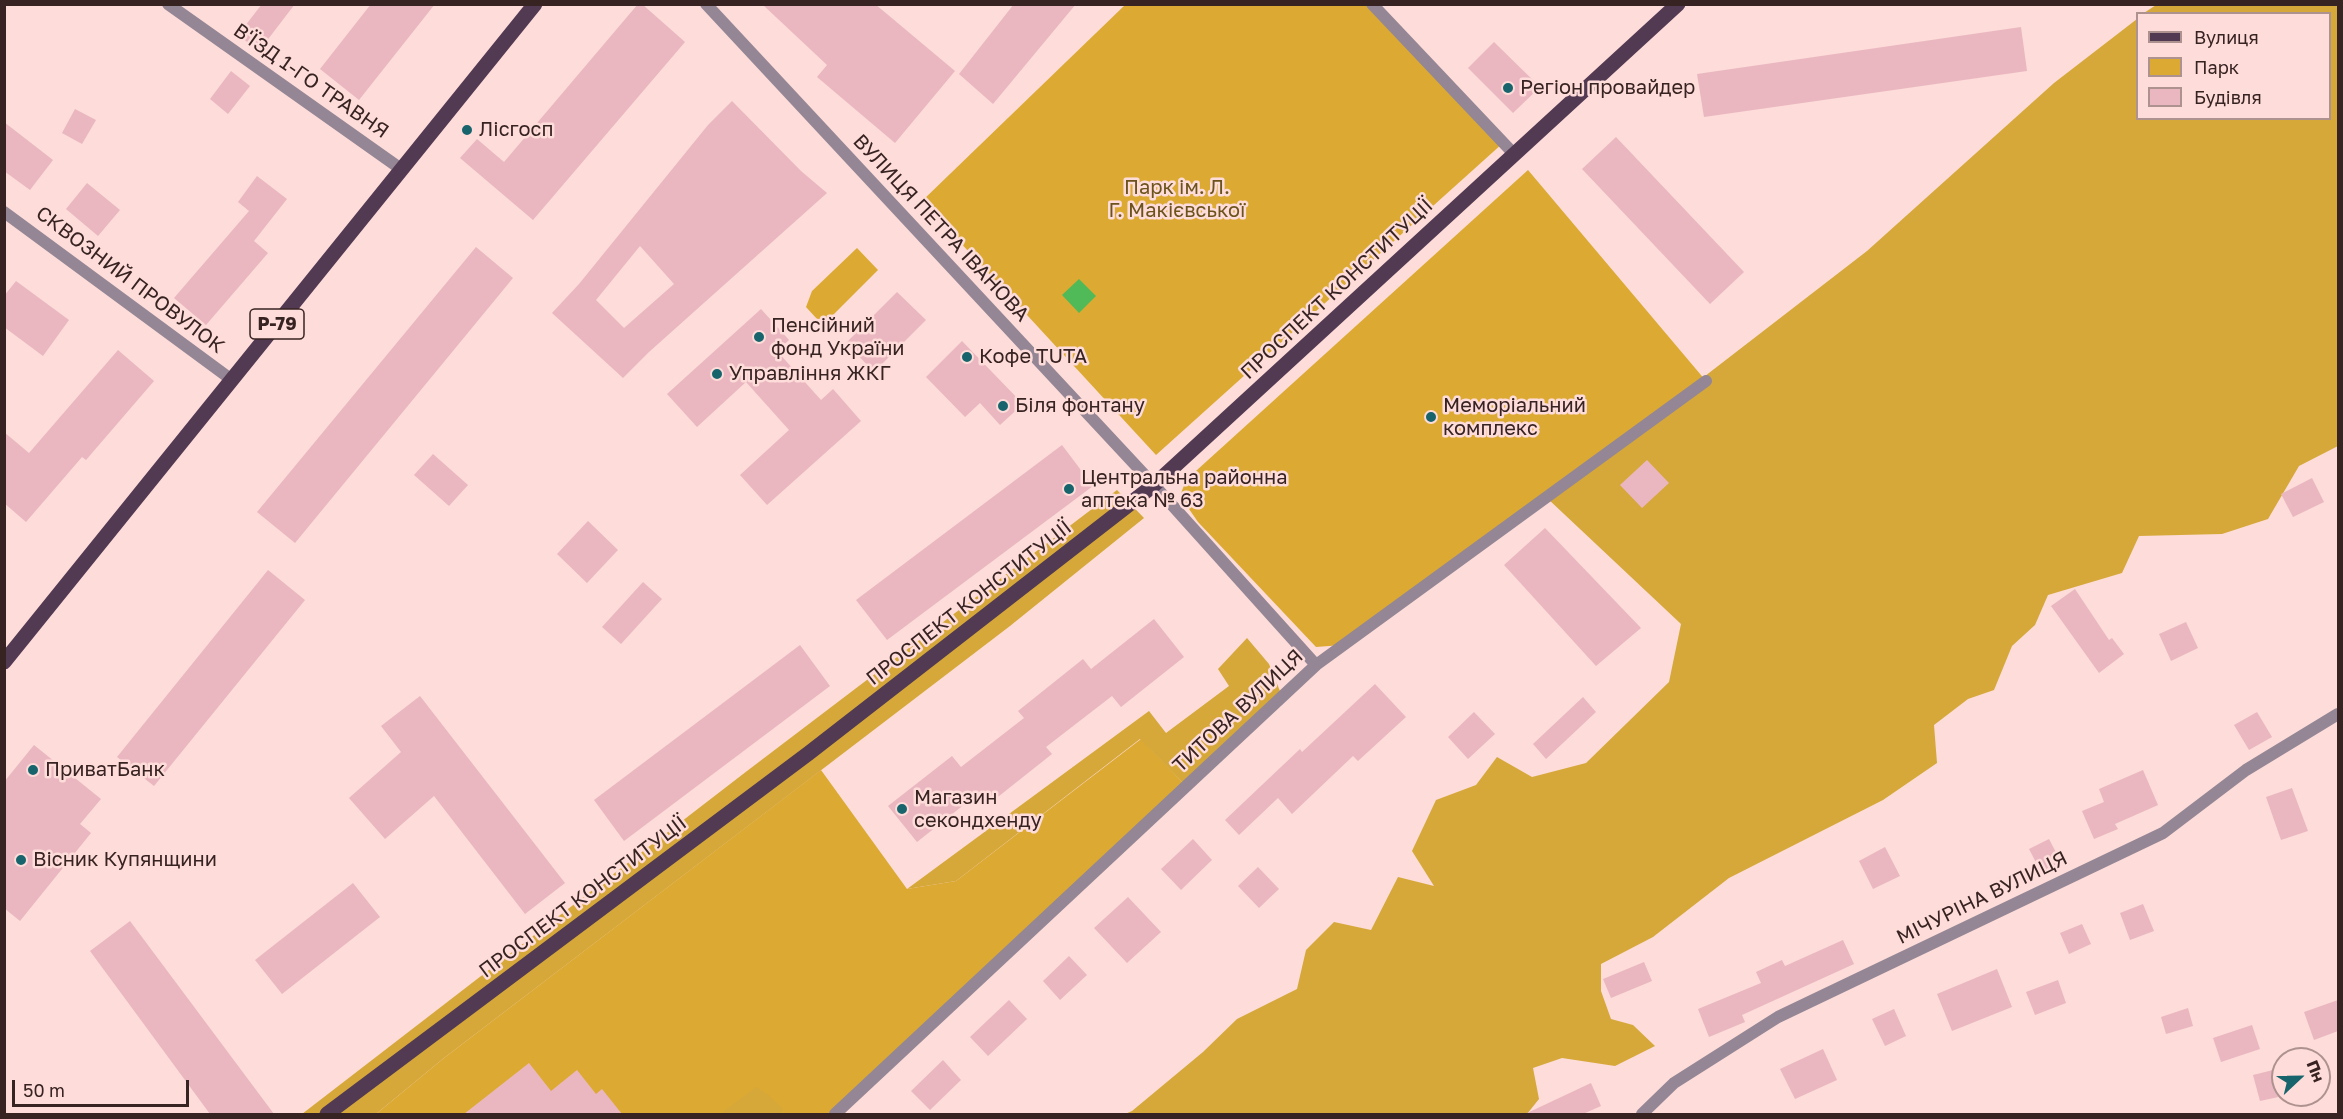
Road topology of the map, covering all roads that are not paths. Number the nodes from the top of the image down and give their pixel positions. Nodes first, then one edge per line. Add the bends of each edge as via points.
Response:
1 (168, 4) edge
2 (535, 4) edge
3 (706, 4) edge
4 (1372, 4) edge
5 (1678, 4) edge
6 (1514, 154) junction
7 (401, 169) junction
8 (4, 212) edge
9 (232, 380) junction
10 (1706, 381) dead end
11 (1154, 485) junction
12 (4, 662) edge
13 (1316, 665) junction
14 (2338, 714) edge
15 (327, 1114) edge
16 (835, 1114) edge
17 (1641, 1114) edge

1 - 7 street, В'ЇЗД 1-ГО ТРАВНЯ
2 - 7 main road, Р-79
3 - 11 street, ВУЛИЦЯ ПЕТРА ІВАНОВА
4 - 6 street
5 - 6 main road, ПРОСПЕКТ КОНСТИТУЦІЇ
6 - 11 main road, ПРОСПЕКТ КОНСТИТУЦІЇ
7 - 9 main road, Р-79
8 - 9 street, СКВОЗНИЙ ПРОВУЛОК
9 - 12 main road, Р-79
10 - 13 street, ТИТОВА ВУЛИЦЯ
11 - 13 street, ВУЛИЦЯ ПЕТРА ІВАНОВА
11 - 15 main road, ПРОСПЕКТ КОНСТИТУЦІЇ via 809,753
13 - 16 street, ТИТОВА ВУЛИЦЯ
14 - 17 street, МІЧУРІНА ВУЛИЦЯ via 2246,770 2163,833 1778,1017 1674,1083

